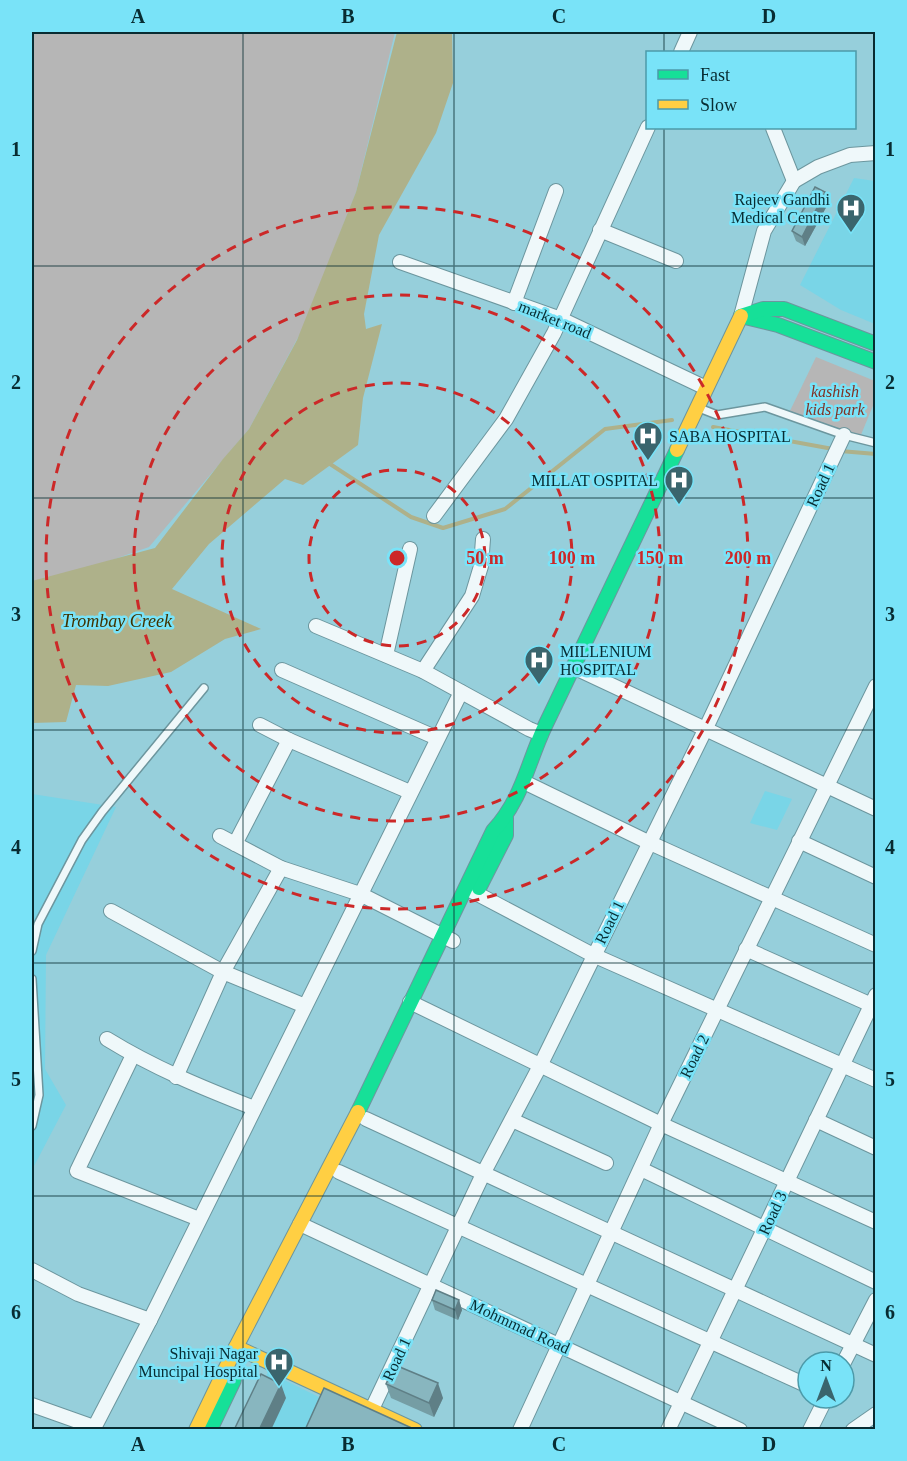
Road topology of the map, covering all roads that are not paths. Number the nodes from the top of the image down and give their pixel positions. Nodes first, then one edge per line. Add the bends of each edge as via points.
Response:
1 (690, 32) edge
2 (681, 51) edge
3 (647, 129) edge
4 (773, 129) edge
5 (876, 153) edge
6 (794, 181) junction
7 (556, 191) dead end
8 (600, 230) junction
9 (676, 261) dead end
10 (400, 262) dead end
11 (514, 303) junction
12 (741, 316) junction
13 (561, 319) junction
14 (876, 344) edge
15 (876, 362) edge
16 (706, 388) junction
17 (697, 407) junction
18 (844, 435) junction
19 (876, 443) edge
20 (434, 516) dead end
21 (483, 538) dead end
22 (410, 549) dead end
23 (316, 626) dead end
24 (386, 655) junction
25 (573, 667) junction
26 (282, 670) dead end
27 (423, 671) junction
28 (876, 686) edge
29 (204, 688) dead end
30 (461, 692) junction
31 (260, 725) dead end
32 (706, 728) junction
33 (541, 734) junction
34 (437, 738) junction
35 (289, 740) junction
36 (524, 782) junction
37 (825, 786) junction
38 (410, 792) junction
39 (876, 809) edge
40 (220, 836) dead end
41 (798, 841) junction
42 (648, 842) junction
43 (235, 844) junction
44 (281, 868) junction
45 (876, 877) edge
46 (472, 890) junction
47 (360, 894) junction
48 (770, 898) junction
49 (111, 911) dead end
50 (448, 939) junction
51 (876, 945) edge
52 (746, 949) junction
53 (32, 951) edge
54 (593, 955) junction
55 (223, 972) junction
56 (32, 979) edge
57 (874, 1002) edge
58 (415, 1004) junction
59 (305, 1006) junction
60 (717, 1008) junction
61 (107, 1039) dead end
62 (133, 1055) junction
63 (541, 1064) junction
64 (842, 1065) junction
65 (176, 1077) junction
66 (876, 1080) edge
67 (254, 1108) junction
68 (366, 1119) junction
69 (512, 1120) junction
70 (816, 1120) junction
71 (662, 1124) junction
72 (32, 1126) edge
73 (876, 1148) edge
74 (606, 1163) dead end
75 (641, 1169) junction
76 (339, 1172) junction
77 (484, 1172) junction
78 (787, 1181) junction
79 (199, 1219) junction
80 (876, 1222) edge
81 (305, 1226) junction
82 (458, 1227) junction
83 (765, 1229) junction
84 (611, 1233) junction
85 (32, 1270) edge
86 (876, 1282) edge
87 (431, 1284) junction
88 (587, 1284) junction
89 (735, 1290) junction
90 (876, 1300) edge
91 (150, 1320) junction
92 (711, 1341) junction
93 (559, 1345) junction
94 (852, 1345) junction
95 (242, 1350) junction
96 (850, 1350) edge
97 (876, 1355) edge
98 (796, 1380) edge
99 (682, 1402) junction
100 (32, 1405) edge
101 (372, 1409) junction
102 (820, 1410) edge
103 (876, 1414) edge
104 (94, 1428) edge
105 (196, 1430) edge
106 (210, 1430) edge
107 (415, 1430) edge
108 (520, 1430) edge
109 (668, 1430) edge
110 (740, 1430) edge
111 (810, 1430) edge
112 (853, 1430) edge

1 - 2 street
3 - 8 street
4 - 6 street
5 - 6 street via 850,155
6 - 12 street via 764,231
7 - 11 street
8 - 9 street
8 - 13 street
10 - 11 street, market road
11 - 13 street, market road
12 - 14 street via 763,309 784,309
12 - 15 street via 778,325
12 - 16 street
13 - 16 street, market road
13 - 20 street via 506,419
16 - 17 street
17 - 18 lane via 717,415 765,407
17 - 25 street
18 - 19 lane
18 - 32 street, Road 1
21 - 27 street via 481,566 472,596
22 - 24 street
23 - 24 street
24 - 27 street
25 - 32 street
25 - 33 street
26 - 34 street
27 - 30 street
28 - 37 street, Road 2
29 - 53 lane via 82,840 38,924
30 - 33 street
30 - 34 street
31 - 35 street
32 - 37 street
32 - 42 street, Road 1
33 - 36 street
34 - 38 street
35 - 38 street
35 - 43 street
36 - 42 street
36 - 46 street via 506,818 506,835
37 - 39 street
37 - 41 street, Road 2
38 - 47 street
40 - 43 street
41 - 45 street
41 - 48 street, Road 2
42 - 48 street
42 - 54 street, Road 1
43 - 44 street
44 - 47 street
44 - 55 street
46 - 50 street
46 - 54 street
47 - 50 street
47 - 59 street
48 - 51 street
48 - 52 street, Road 2
49 - 55 street
50 - 58 street
52 - 57 street
52 - 60 street, Road 2
54 - 60 street
54 - 63 street, Road 1
55 - 59 street
55 - 65 street
56 - 72 lane via 39,1095
57 - 64 street, Road 3
58 - 63 street
58 - 68 street
58 - 81 street
59 - 67 street
60 - 64 street
60 - 71 street, Road 2
61 - 62 street
62 - 65 street
62 - 79 street via 77,1171
63 - 69 street, Road 1
63 - 71 street
64 - 66 street
64 - 70 street, Road 3
65 - 67 street
67 - 79 street
68 - 76 street
68 - 77 street
69 - 74 street
69 - 77 street, Road 1
70 - 73 street
70 - 78 street, Road 3
71 - 75 street, Road 2
71 - 78 street
75 - 83 street
75 - 84 street, Road 2
76 - 81 street
76 - 82 street
77 - 82 street, Road 1
77 - 84 street
78 - 80 street
78 - 83 street, Road 3
79 - 91 street
81 - 87 street, Mohmmad Road
81 - 95 street
82 - 87 street, Road 1
82 - 88 street
83 - 86 street
83 - 89 street, Road 3
84 - 88 street, Road 2
84 - 89 street
85 - 91 street via 78,1294
87 - 93 street, Mohmmad Road
87 - 101 street, Road 1
88 - 92 street
88 - 93 street, Road 2
89 - 92 street, Road 3
89 - 94 street
90 - 94 street
91 - 104 street
92 - 98 street
92 - 99 street, Road 3
93 - 99 street, Mohmmad Road
93 - 108 street, Road 2
94 - 96 street
94 - 97 street
95 - 101 street
95 - 105 street
95 - 106 street
99 - 109 street, Road 3
99 - 110 street, Mohmmad Road
100 - 104 street
101 - 107 street
102 - 111 street
103 - 112 street

